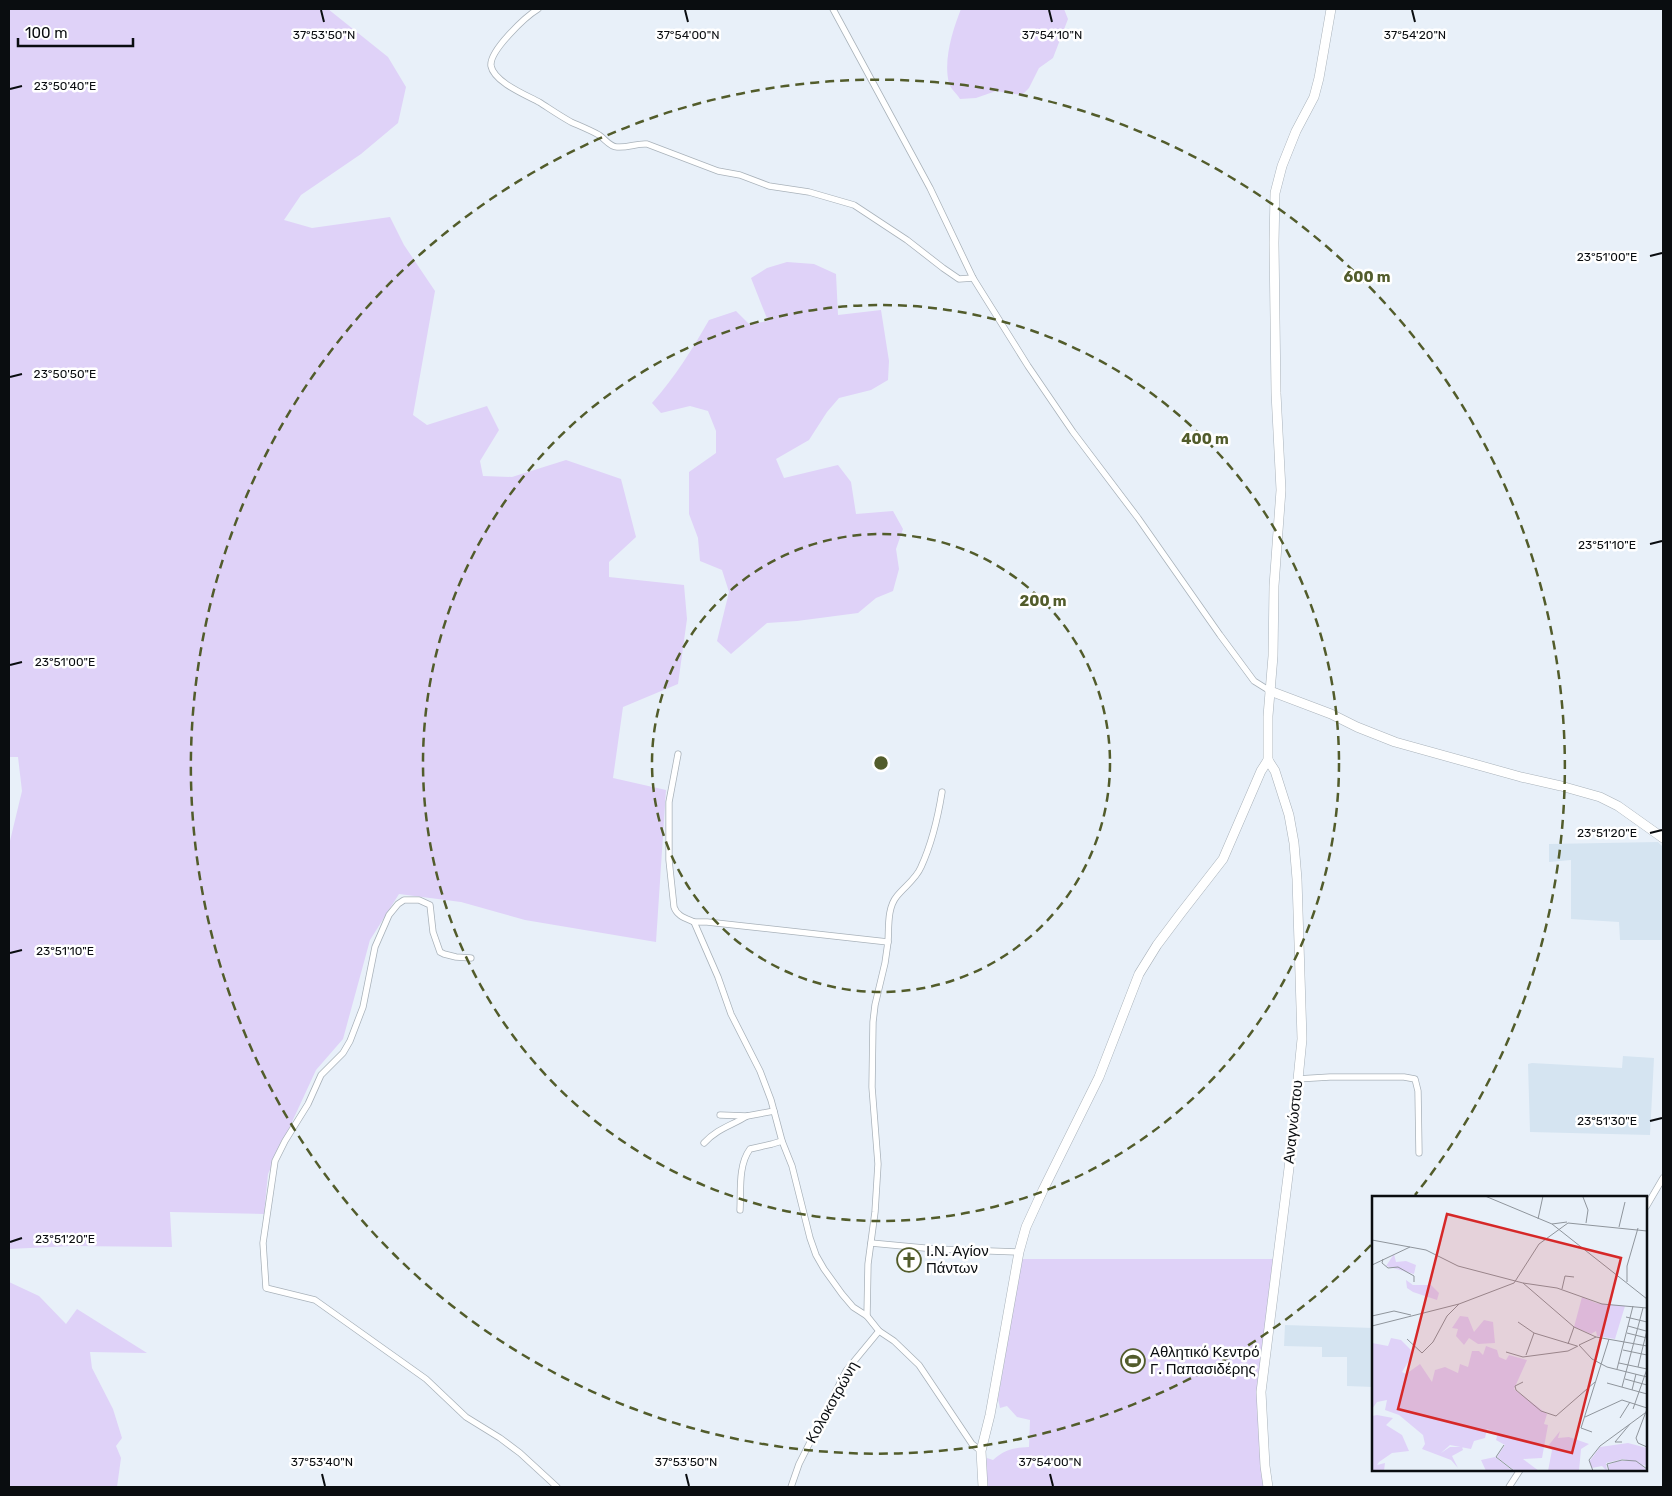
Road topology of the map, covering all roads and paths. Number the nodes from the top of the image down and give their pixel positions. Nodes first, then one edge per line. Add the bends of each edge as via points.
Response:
1 (538, 9) edge
2 (833, 9) edge
3 (1331, 9) edge
4 (972, 278) junction
5 (1270, 691) junction
6 (678, 754) dead end
7 (1268, 760) junction
8 (942, 792) dead end
9 (1663, 838) edge
10 (694, 922) junction
11 (888, 942) junction
12 (471, 958) dead end
13 (1298, 1079) junction
14 (774, 1111) junction
15 (720, 1115) dead end
16 (747, 1116) junction
17 (782, 1141) junction
18 (704, 1142) dead end
19 (1419, 1153) dead end
20 (1663, 1178) edge
21 (1647, 1205) edge
22 (740, 1210) dead end
23 (871, 1243) junction
24 (1018, 1252) junction
25 (867, 1316) junction
26 (879, 1331) junction
27 (981, 1450) junction
28 (1519, 1471) edge
29 (557, 1487) edge
30 (791, 1487) edge
31 (983, 1487) edge
32 (1268, 1487) edge
33 (1509, 1487) edge

1 - 4 street via 528,15 500,46 492,60 494,72 519,92 616,148 647,144 718,171 854,205 959,279
2 - 4 street via 930,188
3 - 5 street via 1314,97 1292,140 1275,193 1276,386 1281,490
4 - 5 street via 1073,432 1254,681
5 - 7 street
5 - 9 street via 1395,742 1600,797
6 - 10 street via 669,802 672,900 676,912
7 - 13 street, Αναγνώστου via 1275,771 1289,815 1297,879 1302,1021
7 - 24 street via 1223,859 1157,945 1139,974 1100,1077 1043,1190
8 - 11 street via 922,866 913,881 895,898
10 - 11 street
10 - 14 street via 731,1014 760,1071
11 - 23 street via 873,1022 872,1086 878,1164
12 - 29 street via 440,952 433,932 430,905 420,900 404,900 389,916 375,947 363,1007 350,1041 344,1053 321,1074 308,1104 275,1161 263,1243 266,1288 315,1300 426,1379 466,1417 520,1453
13 - 19 street via 1404,1076 1415,1079
13 - 32 street, Αναγνώστου via 1261,1392
14 - 16 street
14 - 17 street
15 - 16 street
16 - 18 street via 719,1129
17 - 22 street via 750,1149 745,1156
17 - 25 street via 816,1255 842,1294
20 - 21 street
23 - 24 street
23 - 25 street
24 - 27 street
25 - 26 street
26 - 27 street via 919,1365 972,1444
26 - 30 street, Κολοκοτρώνη via 846,1371 799,1464
27 - 31 street
28 - 33 street

